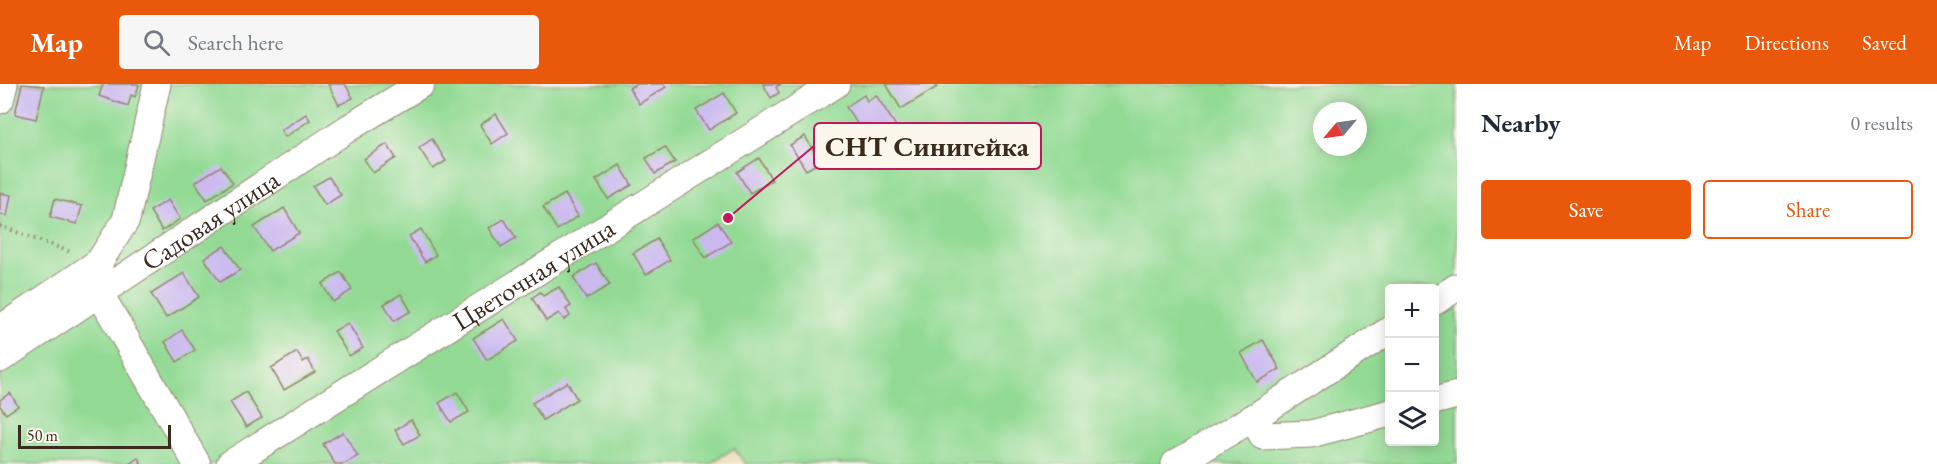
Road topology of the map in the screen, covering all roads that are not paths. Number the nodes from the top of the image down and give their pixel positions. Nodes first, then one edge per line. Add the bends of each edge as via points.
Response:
1 (4, 84) edge
2 (157, 84) edge
3 (421, 84) edge
4 (836, 84) edge
5 (0, 100) edge
6 (99, 262) junction
7 (1457, 287) edge
8 (100, 294) junction
9 (1439, 299) edge
10 (0, 329) edge
11 (1385, 333) edge
12 (0, 359) edge
13 (1457, 395) edge
14 (1439, 400) edge
15 (1385, 414) edge
16 (1253, 418) junction
17 (197, 464) edge
18 (230, 464) edge
19 (1175, 464) edge

1 - 5 street
2 - 6 street via 126,220
3 - 8 street, Садовая улица
4 - 18 street, Цветочная улица
6 - 8 street
6 - 10 street
7 - 9 street
8 - 12 street, Садовая улица
8 - 17 street
11 - 16 street
13 - 14 street
15 - 16 street via 1311,434 1263,436
16 - 19 street

